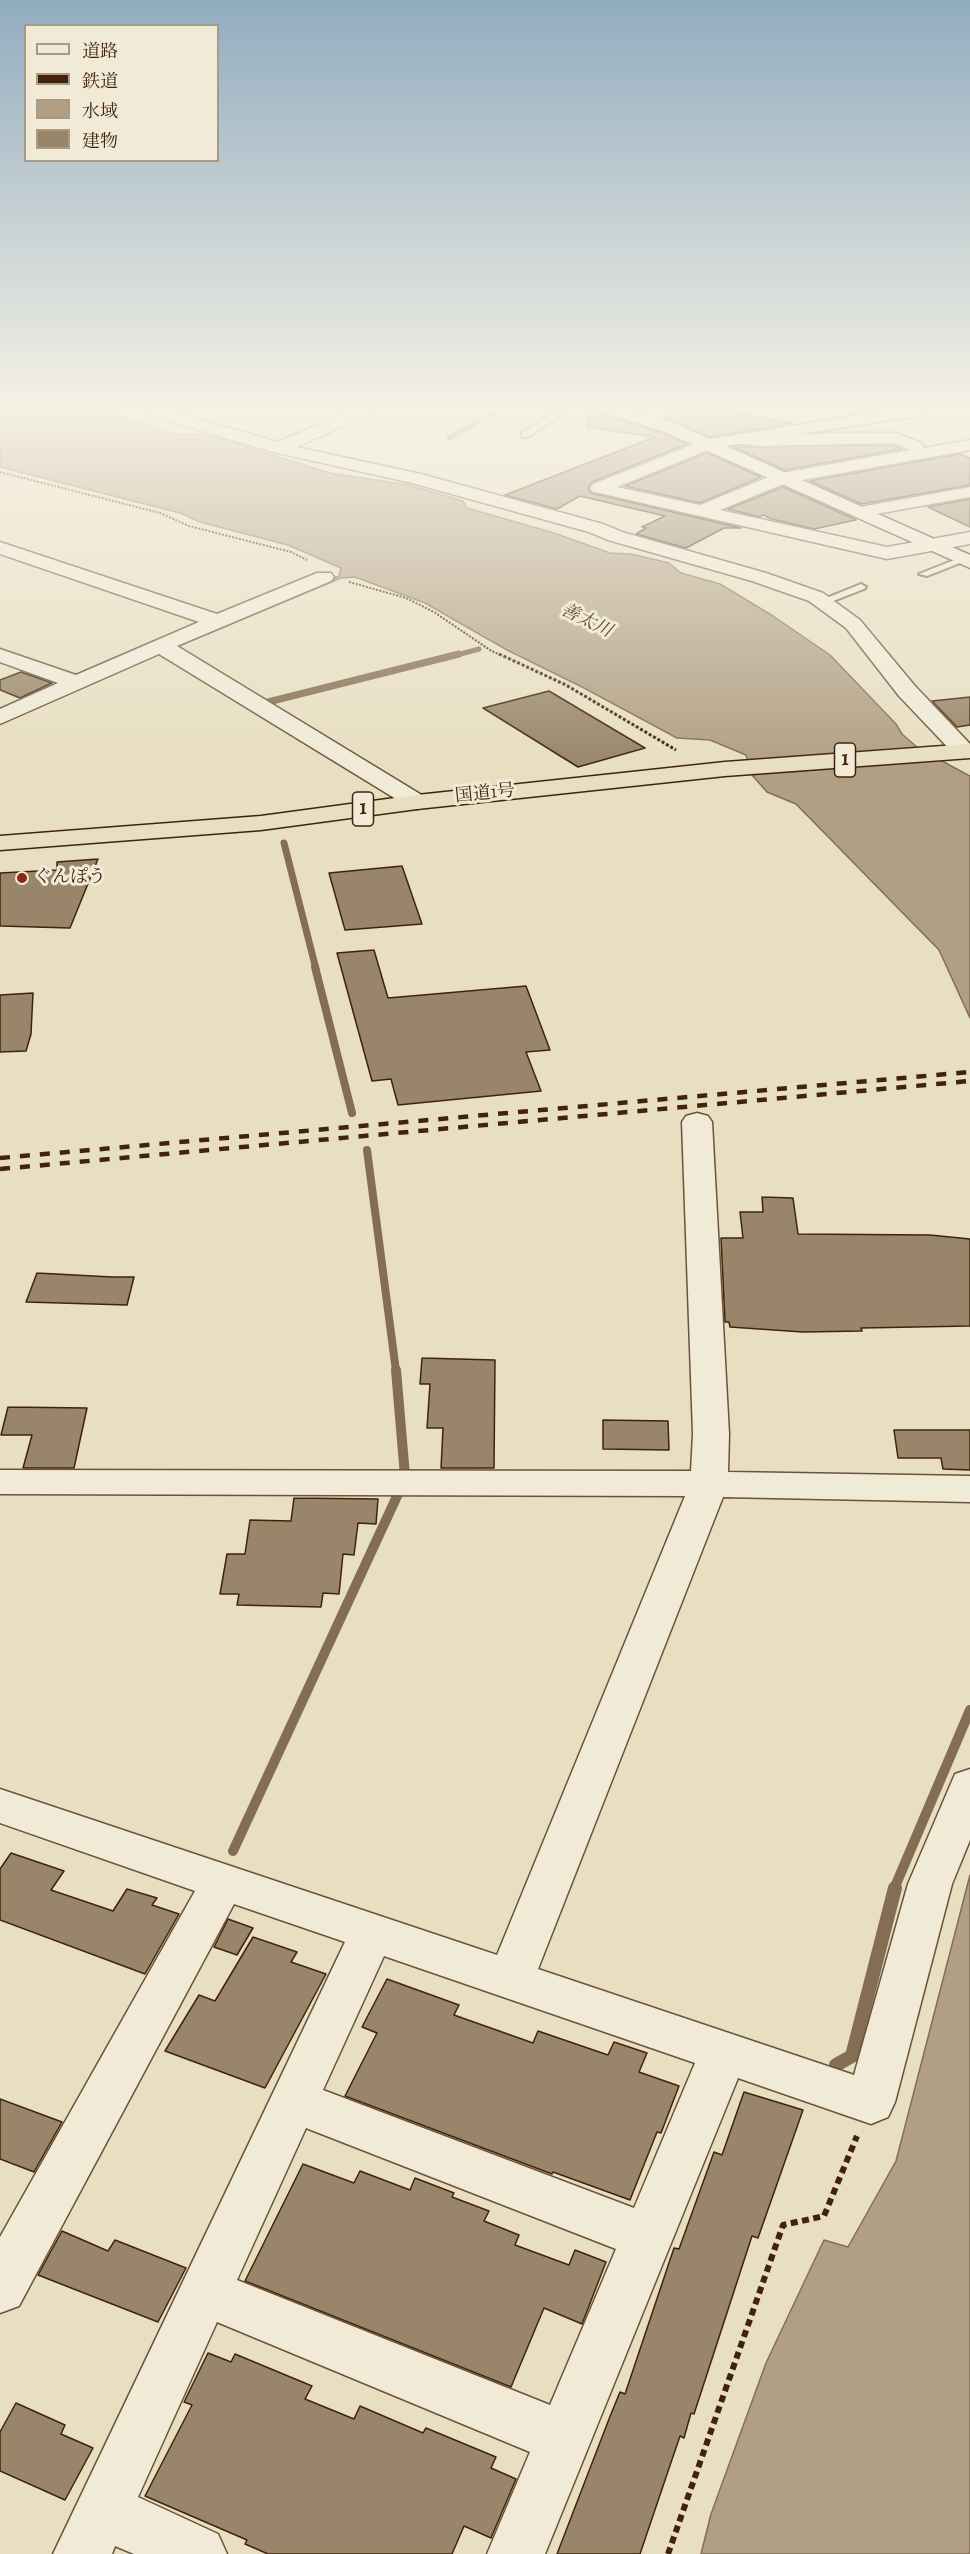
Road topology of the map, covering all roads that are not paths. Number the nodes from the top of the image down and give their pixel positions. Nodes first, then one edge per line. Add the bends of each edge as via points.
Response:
1 (601, 530) edge
2 (787, 530) edge
3 (901, 530) edge
4 (970, 538) edge
5 (933, 544) junction
6 (0, 549) edge
7 (968, 561) edge
8 (924, 574) dead end
9 (334, 579) road end
10 (861, 587) dead end
11 (824, 601) junction
12 (217, 621) junction
13 (159, 646) junction
14 (0, 655) edge
15 (77, 683) junction
16 (0, 717) edge
17 (967, 751) edge
18 (417, 802) junction
19 (0, 843) edge
20 (697, 1122) dead end
21 (0, 1482) edge
22 (709, 1484) junction
23 (970, 1489) edge
24 (970, 1786) edge
25 (0, 1806) edge
26 (223, 1882) junction
27 (372, 1933) junction
28 (511, 1979) junction
29 (724, 2052) junction
30 (293, 2101) junction
31 (647, 2237) junction
32 (0, 2288) edge
33 (204, 2292) junction
34 (564, 2438) junction
35 (92, 2532) edge
36 (198, 2554) edge
37 (516, 2554) edge

1 - 11 street via 759,577
2 - 5 street via 887,553
3 - 5 street
4 - 5 street
5 - 7 street
6 - 12 street
7 - 8 lane
9 - 12 street
10 - 11 lane
11 - 17 street via 854,624 906,691
12 - 13 street
13 - 15 street
13 - 18 street
14 - 15 street
15 - 16 street
17 - 18 highway, 国道1号 / 1 via 718,770
18 - 19 highway, 国道1号 / 1 via 261,823
20 - 22 street via 711,1434
21 - 22 street
22 - 23 street
22 - 28 street
24 - 29 street via 930,1884 871,2102
25 - 26 street
26 - 27 street
26 - 32 street
27 - 28 street
27 - 30 street
28 - 29 street
29 - 31 street
30 - 31 street
30 - 33 street
31 - 34 street
33 - 34 street
33 - 35 street
34 - 37 street
35 - 36 street

